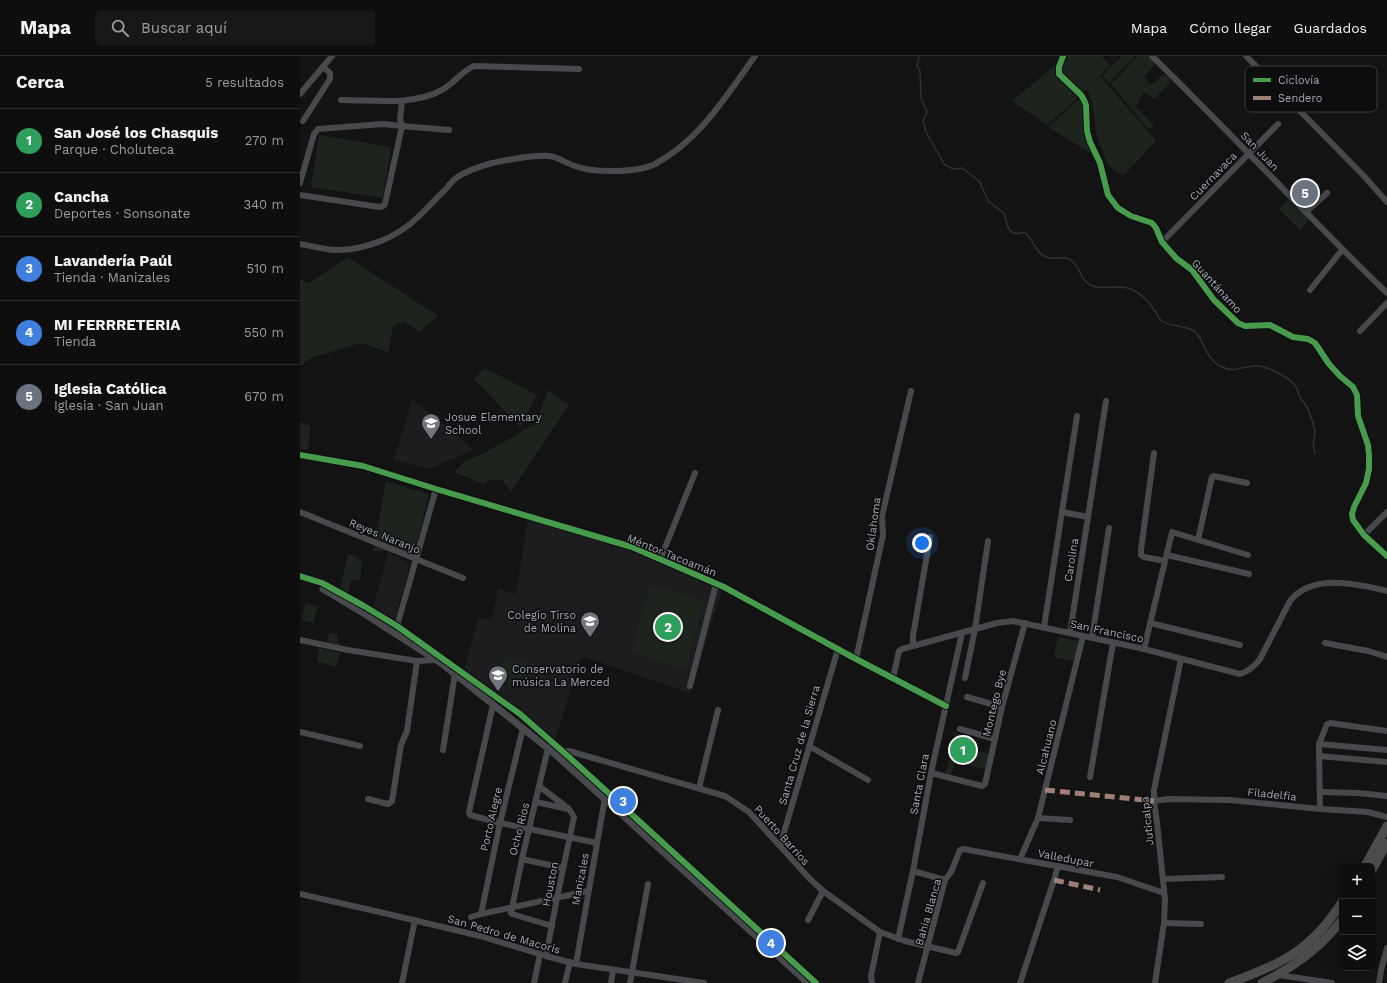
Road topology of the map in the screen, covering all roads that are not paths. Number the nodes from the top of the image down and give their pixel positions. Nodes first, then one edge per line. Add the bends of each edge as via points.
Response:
1 (332, 56) edge
2 (754, 56) edge
3 (1064, 56) edge
4 (1152, 56) edge
5 (1246, 56) edge
6 (1256, 66) edge
7 (323, 67) junction
8 (580, 69) dead end
9 (300, 94) edge
10 (341, 100) dead end
11 (402, 101) junction
12 (1301, 112) edge
13 (303, 121) dead end
14 (1278, 124) dead end
15 (402, 126) junction
16 (449, 130) dead end
17 (1249, 154) junction
18 (300, 183) edge
19 (1327, 193) dead end
20 (300, 195) edge
21 (1387, 202) edge
22 (1306, 212) junction
23 (1162, 242) junction
24 (300, 244) edge
25 (1342, 250) junction
26 (1310, 290) dead end
27 (1387, 293) edge
28 (1387, 303) edge
29 (1360, 331) dead end
30 (911, 391) dead end
31 (1106, 401) dead end
32 (1077, 416) dead end
33 (1154, 453) dead end
34 (300, 455) edge
35 (695, 474) dead end
36 (1247, 484) dead end
37 (436, 489) junction
38 (300, 512) edge
39 (1062, 512) junction
40 (1387, 512) edge
41 (1088, 516) junction
42 (1110, 528) dead end
43 (1364, 535) junction
44 (930, 537) dead end
45 (1198, 540) junction
46 (988, 541) dead end
47 (1248, 555) dead end
48 (1387, 556) edge
49 (1166, 558) junction
50 (416, 560) junction
51 (660, 560) junction
52 (1248, 574) dead end
53 (302, 577) edge
54 (463, 578) dead end
55 (716, 584) junction
56 (1387, 591) edge
57 (1150, 622) junction
58 (1025, 623) junction
59 (397, 626) junction
60 (1044, 627) junction
61 (975, 629) junction
62 (962, 633) junction
63 (1070, 633) junction
64 (1083, 636) junction
65 (1092, 638) junction
66 (300, 640) edge
67 (1113, 642) junction
68 (1325, 643) dead end
69 (1240, 645) dead end
70 (913, 646) junction
71 (838, 649) junction
72 (1144, 649) junction
73 (1387, 657) edge
74 (856, 659) junction
75 (1182, 659) junction
76 (435, 660) junction
77 (418, 661) junction
78 (455, 674) junction
79 (893, 678) junction
80 (965, 678) dead end
81 (690, 686) dead end
82 (967, 697) dead end
83 (493, 705) junction
84 (946, 706) junction
85 (1002, 707) junction
86 (718, 710) dead end
87 (523, 728) junction
88 (960, 729) dead end
89 (1387, 731) edge
90 (300, 732) edge
91 (995, 738) junction
92 (1319, 744) junction
93 (360, 746) dead end
94 (809, 746) junction
95 (548, 748) junction
96 (443, 750) dead end
97 (1387, 750) edge
98 (559, 752) junction
99 (1319, 756) junction
100 (1387, 762) edge
101 (931, 773) junction
102 (1090, 777) dead end
103 (868, 780) dead end
104 (539, 786) junction
105 (699, 788) junction
106 (1320, 792) junction
107 (1387, 796) edge
108 (605, 798) junction
109 (368, 799) dead end
110 (1154, 801) junction
111 (536, 802) junction
112 (569, 809) junction
113 (1320, 809) junction
114 (1387, 817) edge
115 (1038, 818) junction
116 (1070, 820) dead end
117 (500, 823) junction
118 (1387, 826) edge
119 (530, 828) junction
120 (570, 837) junction
121 (597, 843) junction
122 (1387, 843) edge
123 (780, 846) junction
124 (963, 849) joint
125 (522, 859) junction
126 (1020, 859) junction
127 (1367, 863) edge
128 (1375, 865) edge
129 (1058, 866) junction
130 (563, 868) junction
131 (913, 871) junction
132 (1222, 877) dead end
133 (1164, 879) junction
134 (945, 880) junction
135 (982, 883) dead end
136 (648, 884) dead end
137 (588, 891) junction
138 (823, 891) junction
139 (1164, 893) junction
140 (300, 894) edge
141 (557, 898) junction
142 (1339, 906) edge
143 (512, 911) junction
144 (481, 914) junction
145 (471, 917) dead end
146 (415, 920) junction
147 (808, 920) dead end
148 (1164, 923) junction
149 (1201, 924) dead end
150 (1339, 924) edge
151 (552, 926) junction
152 (880, 932) junction
153 (898, 939) junction
154 (928, 947) junction
155 (1387, 948) edge
156 (540, 954) junction
157 (546, 956) junction
158 (573, 963) junction
159 (613, 970) junction
160 (1384, 970) edge
161 (631, 973) junction
162 (1278, 975) junction
163 (402, 983) edge
164 (534, 983) edge
165 (565, 983) edge
166 (611, 983) edge
167 (630, 983) edge
168 (704, 983) edge
169 (808, 983) edge
170 (816, 983) edge
171 (872, 983) edge
172 (918, 983) edge
173 (1020, 983) edge
174 (1155, 983) edge
175 (1229, 983) edge
176 (1262, 983) edge
177 (1332, 983) edge
178 (1379, 983) edge

1 - 7 street
2 - 24 street via 716,110 678,148 649,167 603,171 585,169 550,156 492,163 456,178 417,218 391,236 349,249 334,250
3 - 23 street, Guantánamo via 1058,74 1084,100 1087,131 1100,163 1108,195 1118,208 1131,216 1152,223
4 - 17 street, San Juan
5 - 6 street
7 - 9 street
7 - 13 street via 330,73 330,79
8 - 11 street via 474,66 441,91
10 - 11 street
11 - 15 street
12 - 21 street
14 - 17 street, Cuernavaca
15 - 16 street
15 - 18 street via 383,124 318,129 314,134
15 - 20 street via 383,206
17 - 22 street, San Juan
17 - 23 street, Cuernavaca
19 - 22 street
22 - 25 street, San Juan
23 - 43 street, Guantánamo via 1176,258 1192,270 1214,300 1238,323 1245,326 1270,325 1293,337 1315,343 1340,376 1353,386 1369,455 1366,483 1352,514 1353,520
25 - 26 street
25 - 27 street, San Juan
28 - 29 street
30 - 74 street, Oklahoma via 882,516 884,535
31 - 41 street, Carolina
32 - 39 street
33 - 49 street via 1141,555
34 - 37 street, Méntor Tacoamán via 363,466
35 - 51 street
36 - 45 street via 1212,477
37 - 50 street
37 - 51 street, Méntor Tacoamán via 632,547
38 - 50 street, Reyes Naranjo
39 - 41 street
39 - 60 street
40 - 43 street
41 - 63 street, Carolina
42 - 65 street
43 - 48 street, Guantánamo
44 - 70 street
45 - 47 street
45 - 49 street via 1172,532
46 - 61 street
49 - 52 street
49 - 57 street
50 - 54 street, Reyes Naranjo
50 - 59 street
51 - 55 street, Méntor Tacoamán
53 - 59 street via 322,583
53 - 76 street
55 - 71 street, Méntor Tacoamán
55 - 81 street
56 - 75 street, San Francisco via 1336,583 1319,585 1297,593 1290,601 1260,659 1247,672 1240,674
57 - 69 street
57 - 72 street
58 - 60 street, San Francisco
58 - 61 street, San Francisco via 1013,621
58 - 85 street, Montego Bye
59 - 98 street via 520,714
60 - 63 street, San Francisco
61 - 62 street, San Francisco
61 - 80 street
62 - 70 street, San Francisco
62 - 84 street, Santa Clara
63 - 64 street, San Francisco
64 - 65 street, San Francisco
64 - 115 street, Alcahuano
65 - 67 street, San Francisco
66 - 77 street
67 - 72 street, San Francisco
67 - 102 street
68 - 73 street
70 - 79 street, San Francisco via 899,651
71 - 74 street, Méntor Tacoamán
71 - 94 street, Santa Cruz de la Sierra
72 - 75 street, San Francisco
74 - 79 street, Méntor Tacoamán
75 - 110 street, Juticalpa
76 - 77 street
76 - 78 street
77 - 109 street via 392,801 388,804
78 - 83 street
78 - 96 street
79 - 84 street, Méntor Tacoamán
82 - 85 street
83 - 87 street
83 - 117 street via 469,812 473,817
84 - 101 street, Santa Clara
85 - 91 street, Montego Bye
86 - 105 street
87 - 95 street
87 - 117 street, Porto Alegre
88 - 91 street
89 - 92 street via 1330,723 1327,724
90 - 93 street
91 - 101 street, Montego Bye via 985,784 982,786
92 - 97 street
92 - 99 street
94 - 103 street
94 - 123 street, Santa Cruz de la Sierra
95 - 98 street
95 - 104 street, Ocho Rios
98 - 105 street, Puerto Barrios via 569,751
98 - 108 street
98 - 170 street
99 - 100 street
99 - 106 street
101 - 131 street, Santa Clara
104 - 111 street, Ocho Rios
104 - 112 street
105 - 123 street, Puerto Barrios via 725,796 746,809
106 - 107 street
106 - 113 street
108 - 121 street, Manizales
108 - 169 street
110 - 113 street, Filadelfia via 1230,800
110 - 133 street, Juticalpa
111 - 112 street
111 - 119 street, Ocho Rios
112 - 120 street, Houston via 574,817
113 - 114 street, Filadelfia via 1368,812
115 - 116 street
115 - 126 street, Alcahuano
117 - 119 street
117 - 144 street, Porto Alegre
118 - 127 main road
119 - 120 street
119 - 125 street, Ocho Rios
120 - 121 street
120 - 130 street, Houston
121 - 137 street, Manizales
122 - 128 main road
123 - 138 street, Puerto Barrios
124 - 126 street, Valledupar
124 - 134 street, Bahia Blanca via 960,850
125 - 130 street
125 - 143 street, Ocho Rios
126 - 129 street, Valledupar
129 - 139 street, Valledupar via 1117,877
129 - 173 street
130 - 141 street, Houston
131 - 134 street
131 - 153 street, Santa Clara
132 - 133 street
133 - 139 street, Juticalpa
134 - 154 street, Bahia Blanca
135 - 154 street, Puerto Barrios via 958,952
136 - 161 street
137 - 141 street
137 - 158 street, Manizales
138 - 147 street
138 - 152 street, Puerto Barrios
139 - 148 street, Juticalpa
140 - 146 street, San Pedro de Macoris
141 - 143 street
141 - 151 street, Houston
142 - 175 main road via 1326,926 1291,957
143 - 144 street
143 - 151 street
144 - 145 street
146 - 156 street, San Pedro de Macoris
146 - 163 street
148 - 149 street
148 - 174 street, Juticalpa
150 - 162 main road via 1316,949
151 - 157 street, Houston
152 - 153 street, Puerto Barrios
152 - 171 street via 871,976
153 - 154 street, Puerto Barrios
154 - 172 street, Bahia Blanca
155 - 160 street
156 - 157 street, San Pedro de Macoris
156 - 164 street
157 - 158 street, San Pedro de Macoris
158 - 159 street, San Pedro de Macoris
158 - 165 street, Manizales
159 - 161 street, San Pedro de Macoris
159 - 166 street
160 - 178 street
161 - 167 street
161 - 168 street, San Pedro de Macoris
162 - 176 main road
162 - 177 street

